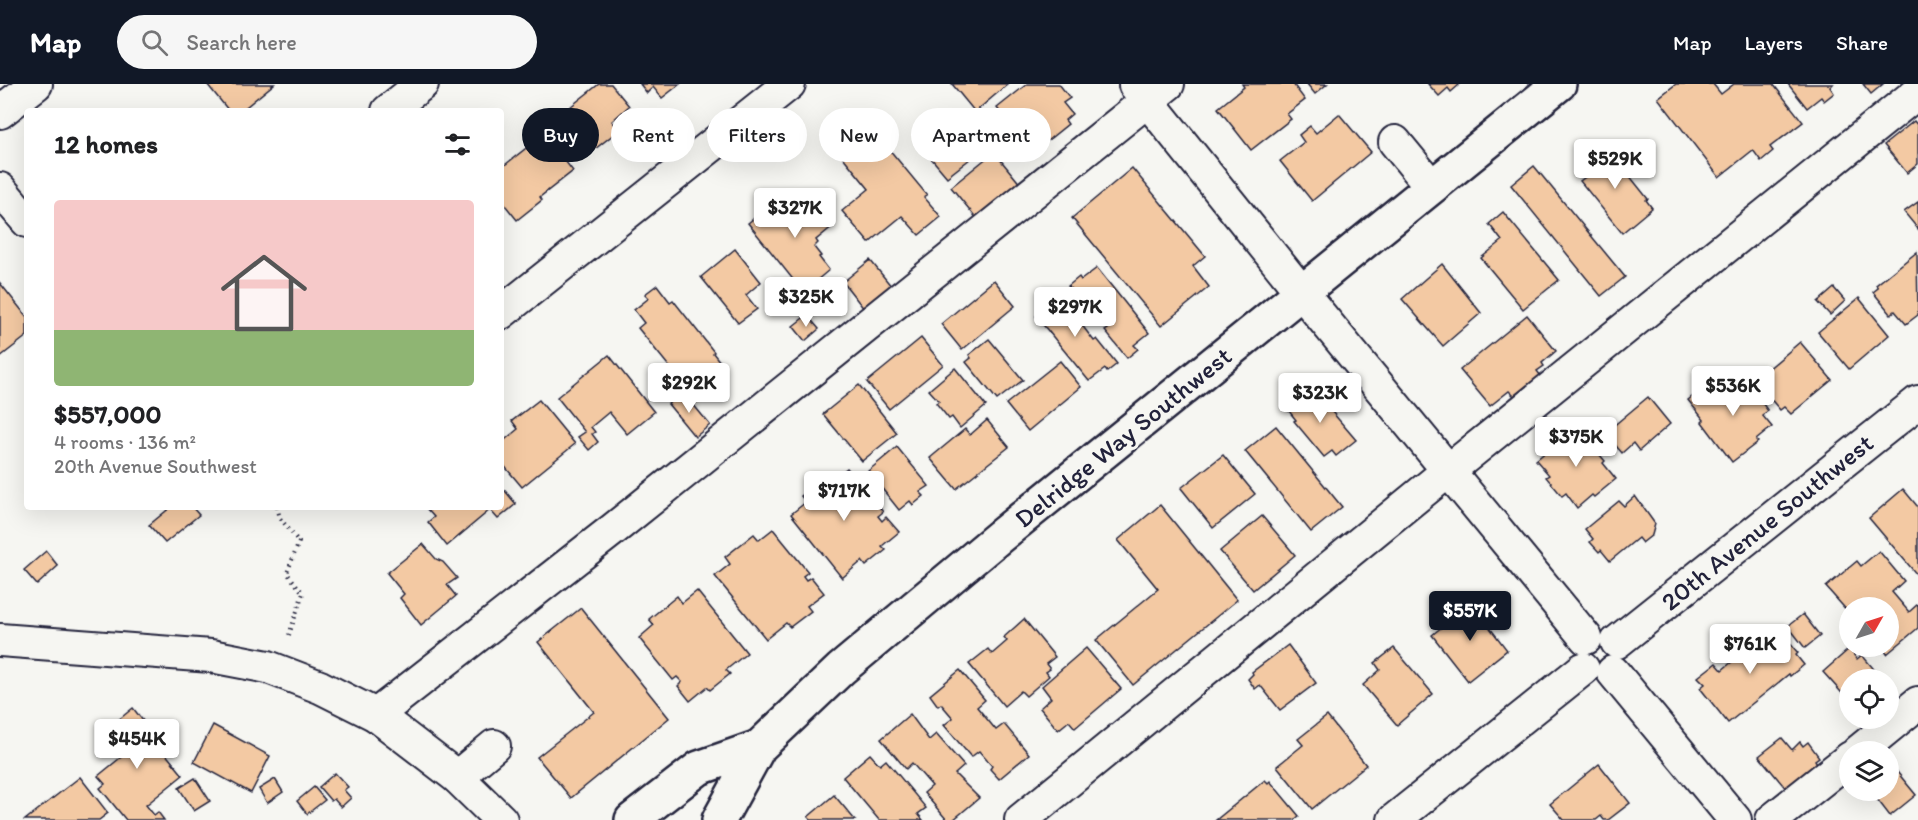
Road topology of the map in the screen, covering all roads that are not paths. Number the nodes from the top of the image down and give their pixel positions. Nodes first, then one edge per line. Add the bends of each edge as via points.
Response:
1 (36, 84) edge
2 (422, 84) edge
3 (789, 84) edge
4 (1559, 84) edge
5 (1150, 89) edge
6 (1918, 92) edge
7 (392, 108) edge
8 (0, 112) edge
9 (1395, 142) dead end
10 (1432, 187) junction
11 (0, 189) edge
12 (24, 217) edge
13 (1302, 292) junction
14 (504, 311) edge
15 (1918, 402) edge
16 (1448, 471) junction
17 (1, 644) edge
18 (1604, 661) junction
19 (1918, 703) edge
20 (376, 715) junction
21 (1871, 741) edge
22 (495, 746) dead end
23 (759, 747) junction
24 (1839, 767) edge
25 (457, 777) junction
26 (501, 820) edge
27 (632, 820) edge
28 (719, 820) edge
29 (1021, 820) edge
30 (1394, 820) edge
31 (1735, 820) edge
32 (1772, 820) edge

1 - 8 street
2 - 7 street
3 - 14 street
4 - 10 main road, Delridge Way Southwest
5 - 13 street
5 - 20 street via 615,528
6 - 16 street
9 - 10 street
10 - 13 main road, Delridge Way Southwest
11 - 12 street
13 - 16 street
13 - 23 main road, Delridge Way Southwest via 841,669
15 - 18 street, 20th Avenue Southwest
16 - 18 street via 1586,638 1578,657
16 - 29 street
17 - 20 street via 212,657 268,667
18 - 30 street, 20th Avenue Southwest
18 - 31 street
19 - 21 street
20 - 25 street
22 - 25 street
23 - 27 main road via 699,768
23 - 28 main road, Delridge Way Southwest
24 - 32 street
25 - 26 street

